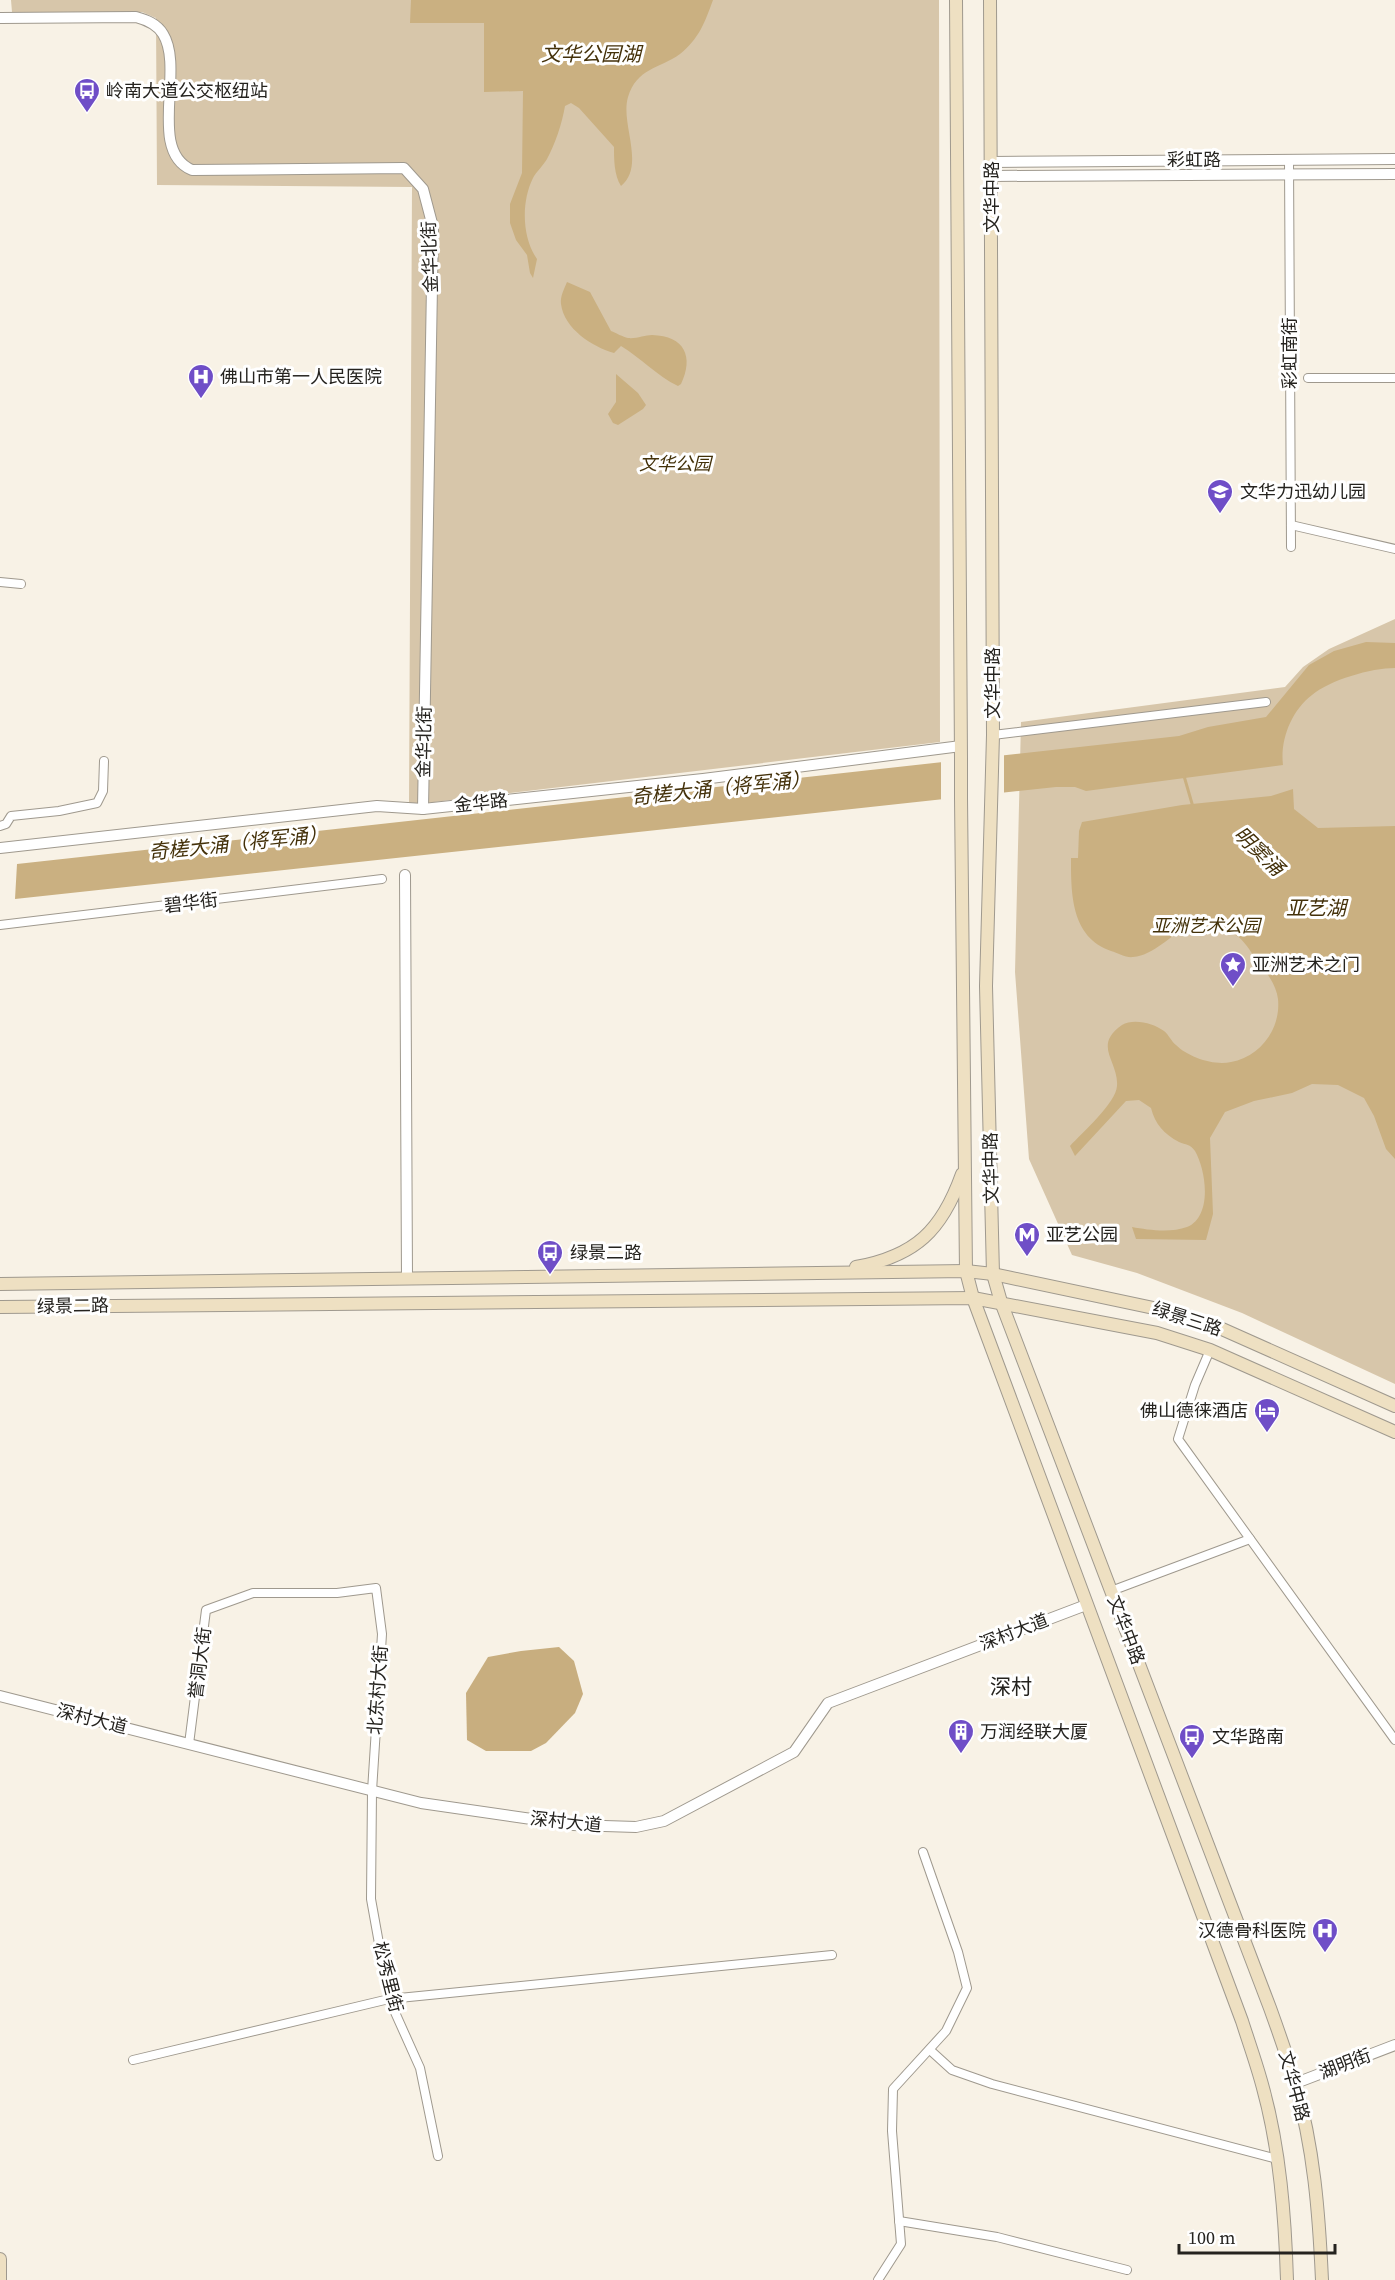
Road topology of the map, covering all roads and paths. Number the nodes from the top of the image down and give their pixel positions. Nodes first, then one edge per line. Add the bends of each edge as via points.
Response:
1 (956, 0) edge
2 (990, 0) edge
3 (0, 18) edge
4 (1395, 159) edge
5 (1289, 160) junction
6 (992, 162) junction
7 (1395, 174) edge
8 (1289, 175) junction
9 (992, 176) junction
10 (1308, 378) dead end
11 (1395, 378) edge
12 (1291, 525) junction
13 (1291, 547) dead end
14 (1395, 549) edge
15 (0, 582) edge
16 (21, 584) dead end
17 (1266, 702) dead end
18 (993, 735) junction
19 (961, 752) junction
20 (104, 761) dead end
21 (423, 809) junction
22 (0, 826) edge
23 (0, 848) edge
24 (405, 875) dead end
25 (382, 879) dead end
26 (0, 925) edge
27 (965, 1164) junction
28 (966, 1271) junction
29 (825, 1273) junction
30 (993, 1274) junction
31 (407, 1277) junction
32 (0, 1284) edge
33 (973, 1298) junction
34 (1001, 1302) junction
35 (0, 1307) edge
36 (1210, 1350) junction
37 (1395, 1406) edge
38 (1395, 1431) edge
39 (1250, 1539) junction
40 (376, 1588) joint
41 (1111, 1591) junction
42 (1086, 1605) junction
43 (0, 1696) edge
44 (1395, 1740) edge
45 (189, 1744) junction
46 (372, 1791) junction
47 (923, 1852) dead end
48 (832, 1955) dead end
49 (389, 1999) junction
50 (1395, 2045) edge
51 (930, 2050) junction
52 (133, 2060) dead end
53 (1296, 2083) junction
54 (438, 2156) dead end
55 (1277, 2159) junction
56 (899, 2221) junction
57 (0, 2259) edge
58 (1127, 2270) dead end
59 (0, 2280) edge
60 (878, 2280) edge
61 (1287, 2280) edge
62 (1322, 2280) edge

1 - 19 main road, 文华中路
2 - 6 main road, 文华中路
3 - 21 street, 金华北街 via 136,17 159,28 169,57 172,149 183,166 192,170 404,168 423,189 433,227
4 - 5 street, 彩虹路
5 - 6 street, 彩虹路
5 - 8 street, 彩虹南街
6 - 9 main road, 文华中路
7 - 8 street, 彩虹路
8 - 9 street, 彩虹路
8 - 12 street, 彩虹南街
9 - 18 main road, 文华中路
10 - 11 street
12 - 13 street, 彩虹南街
12 - 14 street
15 - 16 street
17 - 18 street
18 - 30 main road, 文华中路 via 986,986
19 - 21 street, 金华路
19 - 27 main road, 文华中路, bridge
20 - 22 street via 103,791 97,803 59,812 10,816
21 - 23 street, 金华路 via 376,806
24 - 31 street
25 - 26 street, 碧华街
27 - 28 main road, 文华中路
27 - 29 main road via 953,1200 935,1228 907,1250 871,1264
28 - 29 main road, 绿景二路
28 - 30 main road, 绿景三路
28 - 33 main road, 文华中路
29 - 31 main road, 绿景二路
30 - 34 main road, 文华中路
30 - 37 main road, 绿景三路 via 1163,1310 1222,1329
31 - 32 main road, 绿景二路
33 - 34 main road, 绿景三路
33 - 35 main road, 绿景二路
33 - 42 main road, 文华中路
34 - 36 main road, 绿景三路 via 1157,1334
34 - 41 main road, 文华中路
36 - 38 main road, 绿景三路
36 - 39 street via 1178,1439
39 - 41 street
39 - 44 street
40 - 45 street, 誉洞大街 via 337,1593 253,1593 207,1610
40 - 46 street, 北东村大街 via 382,1634
41 - 53 main road, 文华中路
42 - 46 street, 深村大道 via 828,1703 794,1752 664,1821 636,1827 573,1825 421,1803
42 - 55 main road, 文华中路 via 1242,2021 1264,2089
43 - 45 street, 深村大道
45 - 46 street, 深村大道
46 - 49 street, 松秀里街 via 371,1899
47 - 51 street via 967,1988 946,2031
48 - 49 street
49 - 52 street
49 - 54 street, 松秀里街 via 420,2068
50 - 53 street, 湖明街
51 - 55 street via 952,2070 992,2084
51 - 56 street via 892,2089
53 - 62 main road, 文华中路 via 1320,2223
55 - 61 main road, 文华中路
56 - 58 street via 997,2237
56 - 60 street via 901,2244
57 - 59 main road

